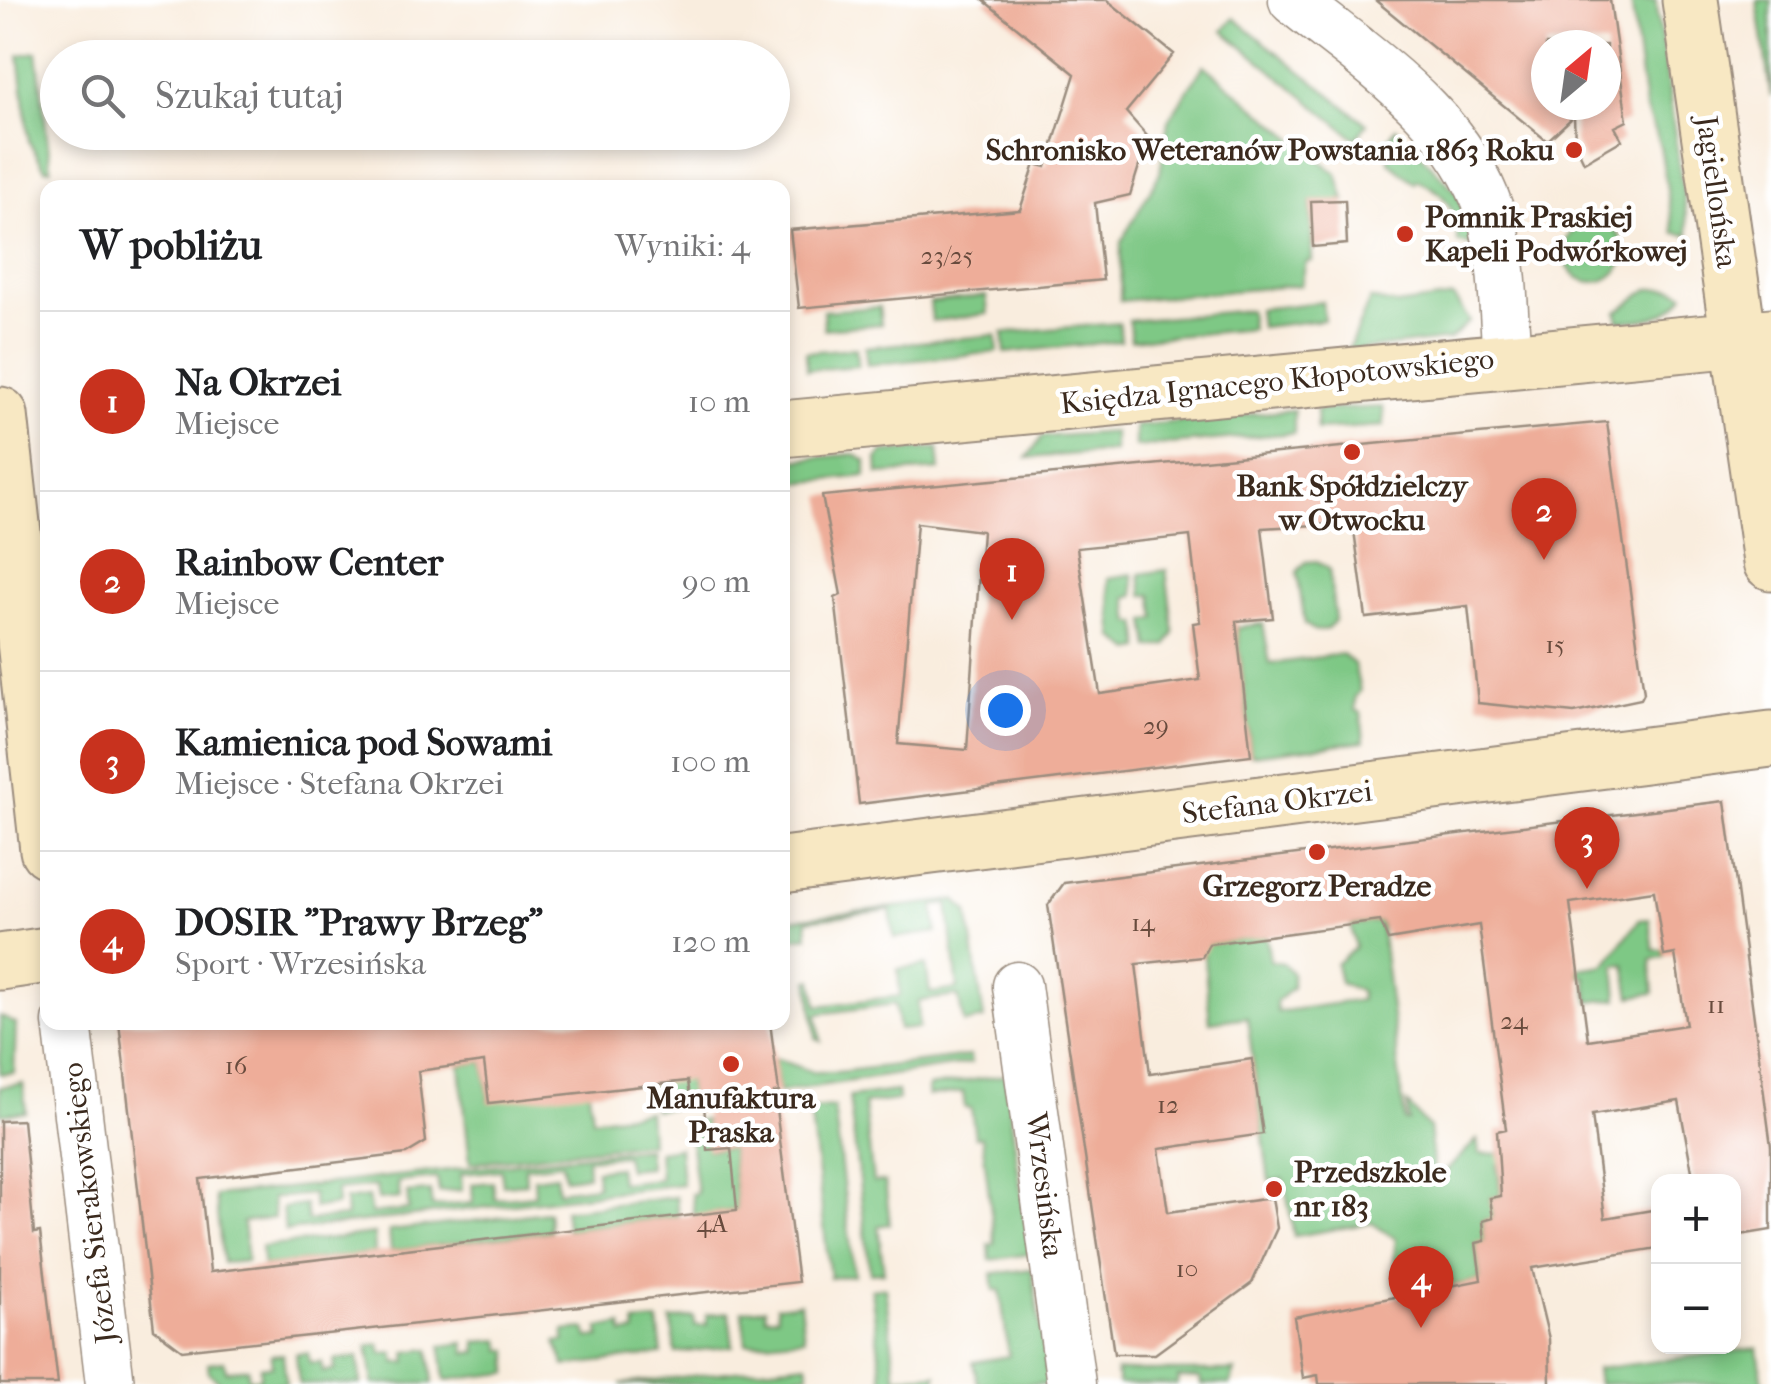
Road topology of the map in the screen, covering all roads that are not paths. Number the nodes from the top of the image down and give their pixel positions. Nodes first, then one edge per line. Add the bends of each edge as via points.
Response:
1 (1293, 0) edge
2 (1690, 0) edge
3 (1754, 338) edge
4 (1507, 358) junction
5 (0, 415) edge
6 (790, 428) edge
7 (20, 511) edge
8 (1771, 562) edge
9 (1771, 739) edge
10 (40, 753) edge
11 (790, 864) edge
12 (40, 956) edge
13 (0, 962) edge
14 (1017, 986) dead end
15 (68, 1030) edge
16 (110, 1384) edge
17 (1070, 1384) edge

1 - 4 street via 1427,110 1466,158 1491,214
2 - 3 street, Jagiellońska
3 - 4 street, Księdza Ignacego Kłopotowskiego
3 - 8 street, Jagiellońska
4 - 6 street, Księdza Ignacego Kłopotowskiego
5 - 7 street
7 - 10 street
9 - 11 street, Stefana Okrzei
12 - 13 street
14 - 17 street, Wrzesińska
15 - 16 street, Józefa Sierakowskiego

